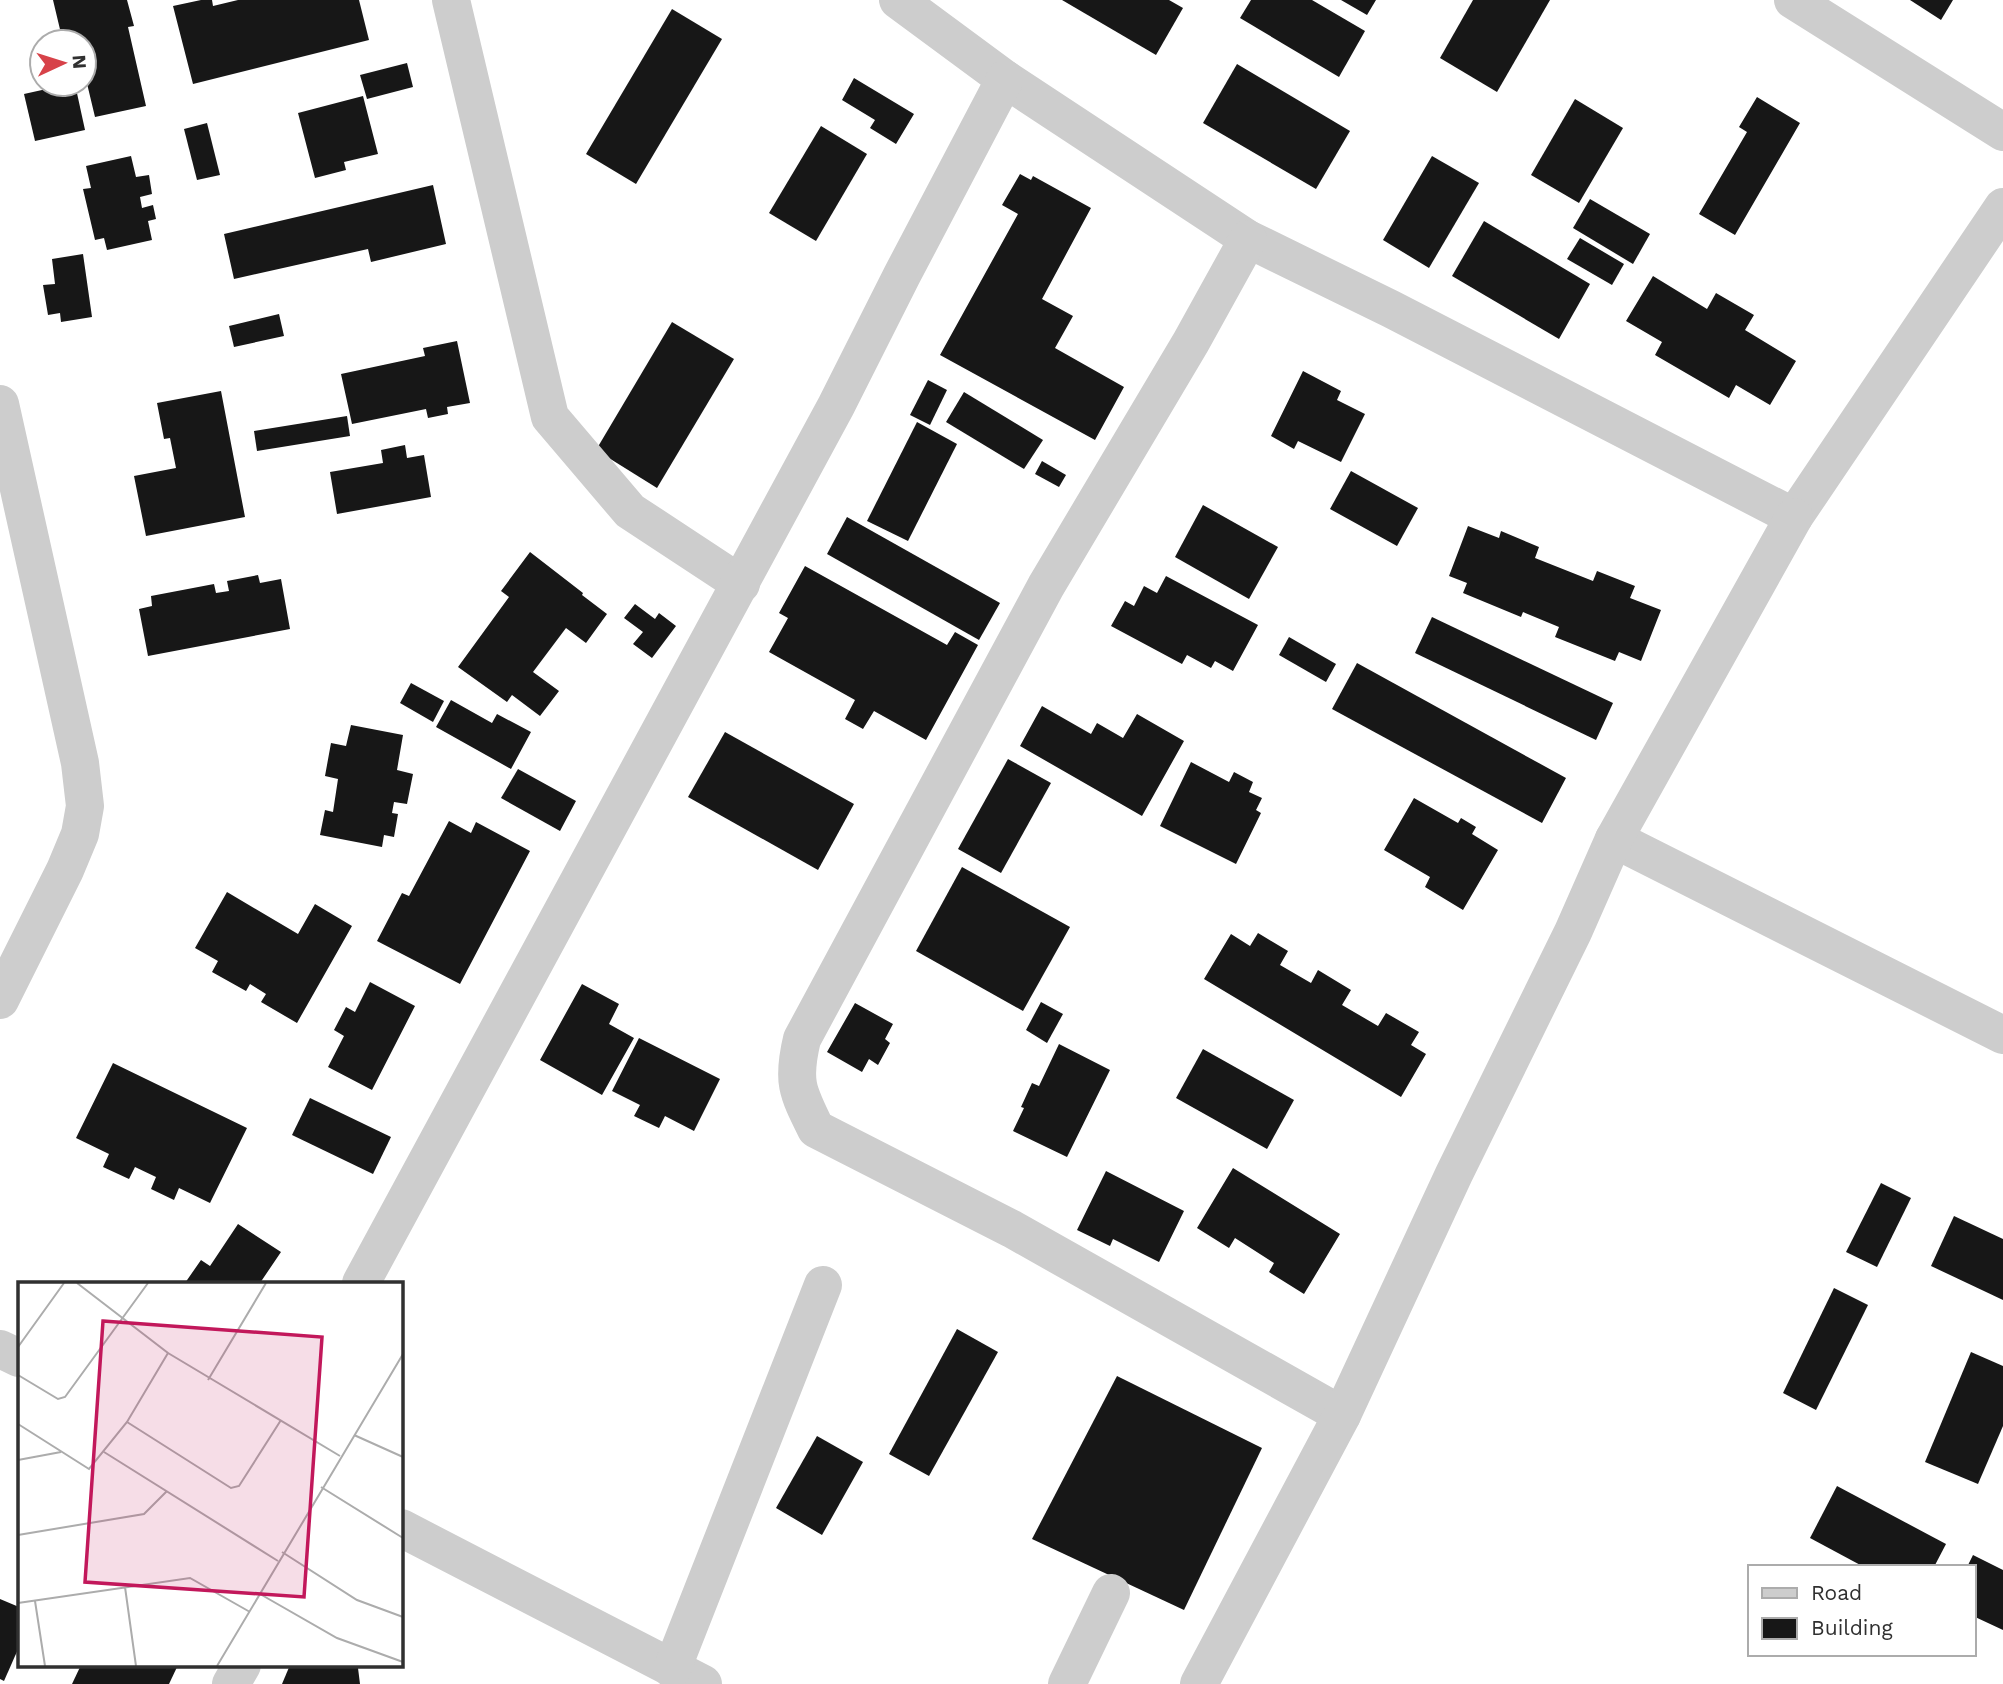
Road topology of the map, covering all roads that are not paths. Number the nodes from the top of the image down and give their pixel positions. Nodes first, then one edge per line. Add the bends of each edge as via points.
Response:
1 (451, 0) edge
2 (898, 0) edge
3 (1793, 0) edge
4 (1005, 79) junction
5 (2003, 132) edge
6 (2003, 207) edge
7 (1248, 239) junction
8 (0, 404) edge
9 (1794, 517) junction
10 (741, 584) junction
11 (1614, 839) junction
12 (0, 1000) edge
13 (2003, 1035) edge
14 (362, 1282) edge
15 (822, 1285) dead end
16 (0, 1349) edge
17 (18, 1358) edge
18 (1342, 1415) junction
19 (402, 1529) edge
20 (1111, 1593) dead end
21 (241, 1666) edge
22 (687, 1676) edge
23 (231, 1684) edge
24 (1067, 1684) edge
25 (1199, 1684) edge

1 - 10 street via 550,417 629,511
2 - 4 street
3 - 5 street
4 - 7 street
4 - 10 street
6 - 9 street
7 - 9 street
7 - 18 street via 1046,586 802,1039 795,1069 801,1099 816,1129 1012,1229
8 - 12 street via 80,763 85,806 80,834 65,870
9 - 11 street
10 - 14 street
11 - 13 street
11 - 18 street
15 - 22 street
16 - 17 street
18 - 25 street
19 - 22 street
20 - 24 street
21 - 23 street

